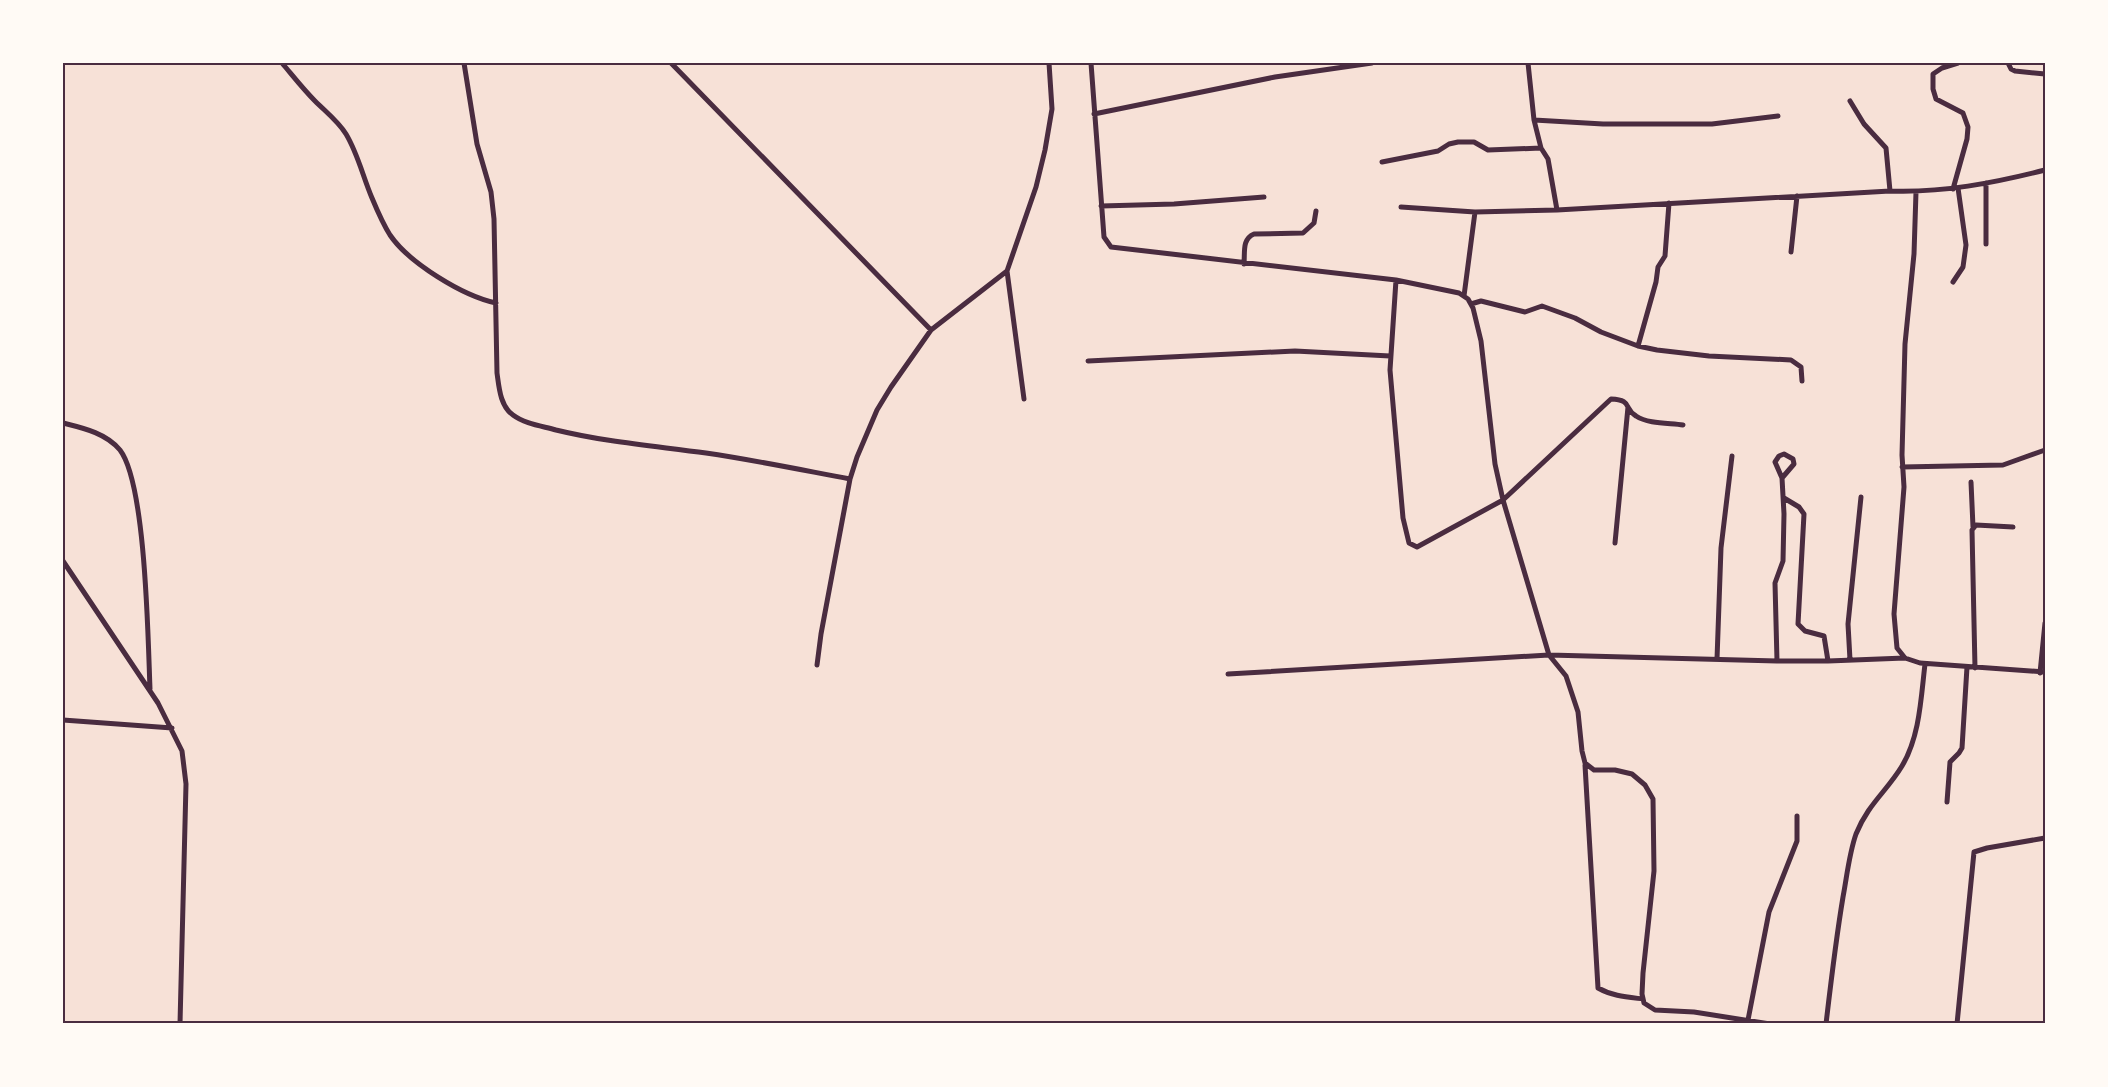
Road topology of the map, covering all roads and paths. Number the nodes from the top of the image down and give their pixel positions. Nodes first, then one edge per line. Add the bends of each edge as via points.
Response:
1 (282, 63) edge
2 (464, 63) edge
3 (671, 63) edge
4 (1049, 63) edge
5 (1091, 63) edge
6 (1372, 63) edge
7 (1528, 63) edge
8 (1958, 63) edge
9 (2008, 63) edge
10 (2045, 74) edge
11 (1850, 101) dead end
12 (1094, 114) junction
13 (1778, 116) dead end
14 (1534, 120) junction
15 (1542, 148) junction
16 (1382, 162) dead end
17 (2045, 170) edge
18 (1986, 183) junction
19 (1956, 189) junction
20 (1890, 191) junction
21 (1916, 192) junction
22 (1797, 196) junction
23 (1264, 197) dead end
24 (1669, 203) junction
25 (1101, 206) junction
26 (1401, 207) dead end
27 (1557, 210) junction
28 (1316, 211) dead end
29 (1475, 212) junction
30 (1986, 244) dead end
31 (1791, 252) dead end
32 (1244, 264) junction
33 (1007, 271) junction
34 (1396, 280) junction
35 (1953, 282) dead end
36 (1464, 296) junction
37 (496, 303) junction
38 (1471, 304) junction
39 (931, 330) junction
40 (1638, 346) junction
41 (1390, 356) junction
42 (1088, 361) dead end
43 (1802, 381) dead end
44 (1024, 399) dead end
45 (1628, 405) junction
46 (63, 423) edge
47 (1683, 424) dead end
48 (2045, 450) edge
49 (1732, 456) dead end
50 (1902, 467) junction
51 (1782, 478) dead end
52 (850, 479) junction
53 (1971, 482) dead end
54 (1861, 496) dead end
55 (1784, 498) junction
56 (1503, 500) junction
57 (1973, 527) junction
58 (2013, 527) dead end
59 (1615, 543) dead end
60 (63, 561) edge
61 (2045, 622) edge
62 (1549, 654) junction
63 (1905, 658) junction
64 (1717, 659) junction
65 (1850, 660) junction
66 (1777, 661) junction
67 (1828, 661) junction
68 (1925, 664) junction
69 (817, 665) dead end
70 (1967, 667) junction
71 (1975, 668) junction
72 (2042, 672) edge
73 (1228, 674) dead end
74 (150, 691) junction
75 (63, 720) edge
76 (172, 728) junction
77 (1585, 763) junction
78 (1947, 802) dead end
79 (1797, 816) dead end
80 (2045, 838) edge
81 (1643, 999) junction
82 (1748, 1020) junction
83 (180, 1024) edge
84 (1770, 1024) edge
85 (1826, 1024) edge
86 (1957, 1024) edge

1 - 37 street via 339,123 390,235 450,285
2 - 37 street via 477,144 491,192
3 - 39 street
4 - 33 street via 1052,109 1045,150
5 - 12 street
6 - 12 street via 1275,77
7 - 14 street
8 - 19 street via 1933,74 1936,99 1963,113 1968,127
9 - 10 street via 2015,71
11 - 20 street via 1886,148
12 - 25 street
13 - 14 street via 1712,124
14 - 15 street
15 - 16 street via 1488,150 1473,142 1458,142 1438,152
15 - 27 street via 1548,159
17 - 18 street
18 - 19 street
18 - 30 street
19 - 21 street
19 - 35 street via 1966,245 1963,267
20 - 21 street
20 - 22 street
21 - 50 street via 1905,344
22 - 24 street
22 - 31 street
23 - 25 street
24 - 27 street
24 - 40 street via 1665,256 1658,267
25 - 32 street via 1104,237 1115,248
26 - 29 street
27 - 29 street
28 - 32 street via 1314,223 1303,233 1248,237
29 - 36 street
32 - 34 street
33 - 39 street
33 - 44 street
34 - 36 street
34 - 41 street
36 - 38 street
37 - 52 street via 500,392 506,408 519,418 598,438
38 - 40 street via 1481,302 1525,312 1542,306
38 - 56 street via 1481,341 1492,444
39 - 52 street via 878,410
40 - 43 street via 1709,356 1791,360 1801,367
41 - 42 street via 1285,351
41 - 56 street via 1403,518 1411,546 1417,547
45 - 47 street via 1644,420
45 - 56 street via 1611,399
45 - 59 street
46 - 74 street via 89,430 113,443 127,465 139,520
48 - 50 street via 2003,465
49 - 64 street via 1721,548
50 - 63 street via 1904,488 1894,614 1897,648
51 - 55 street
52 - 69 street
53 - 57 street
54 - 65 street via 1848,624
55 - 66 street via 1783,561 1774,583
55 - 67 street via 1804,514 1798,624 1805,632 1824,636
56 - 62 street
57 - 58 street
57 - 71 street
60 - 74 street
61 - 72 street
62 - 64 street
62 - 73 street
62 - 77 street via 1566,676 1576,705
63 - 65 street
63 - 68 street
64 - 66 street
65 - 67 street
66 - 67 street
68 - 70 street
68 - 85 street via 1911,748 1866,813 1852,846
70 - 71 street
70 - 78 street via 1962,748 1950,762
71 - 72 street
74 - 76 street
75 - 76 street
76 - 83 street via 182,751 186,784
77 - 81 street via 1598,988 1618,996
77 - 81 street via 1594,770 1632,774 1653,799 1654,871
79 - 82 street via 1797,841 1769,912
80 - 86 street via 1974,852
81 - 82 street via 1655,1010
82 - 84 street

